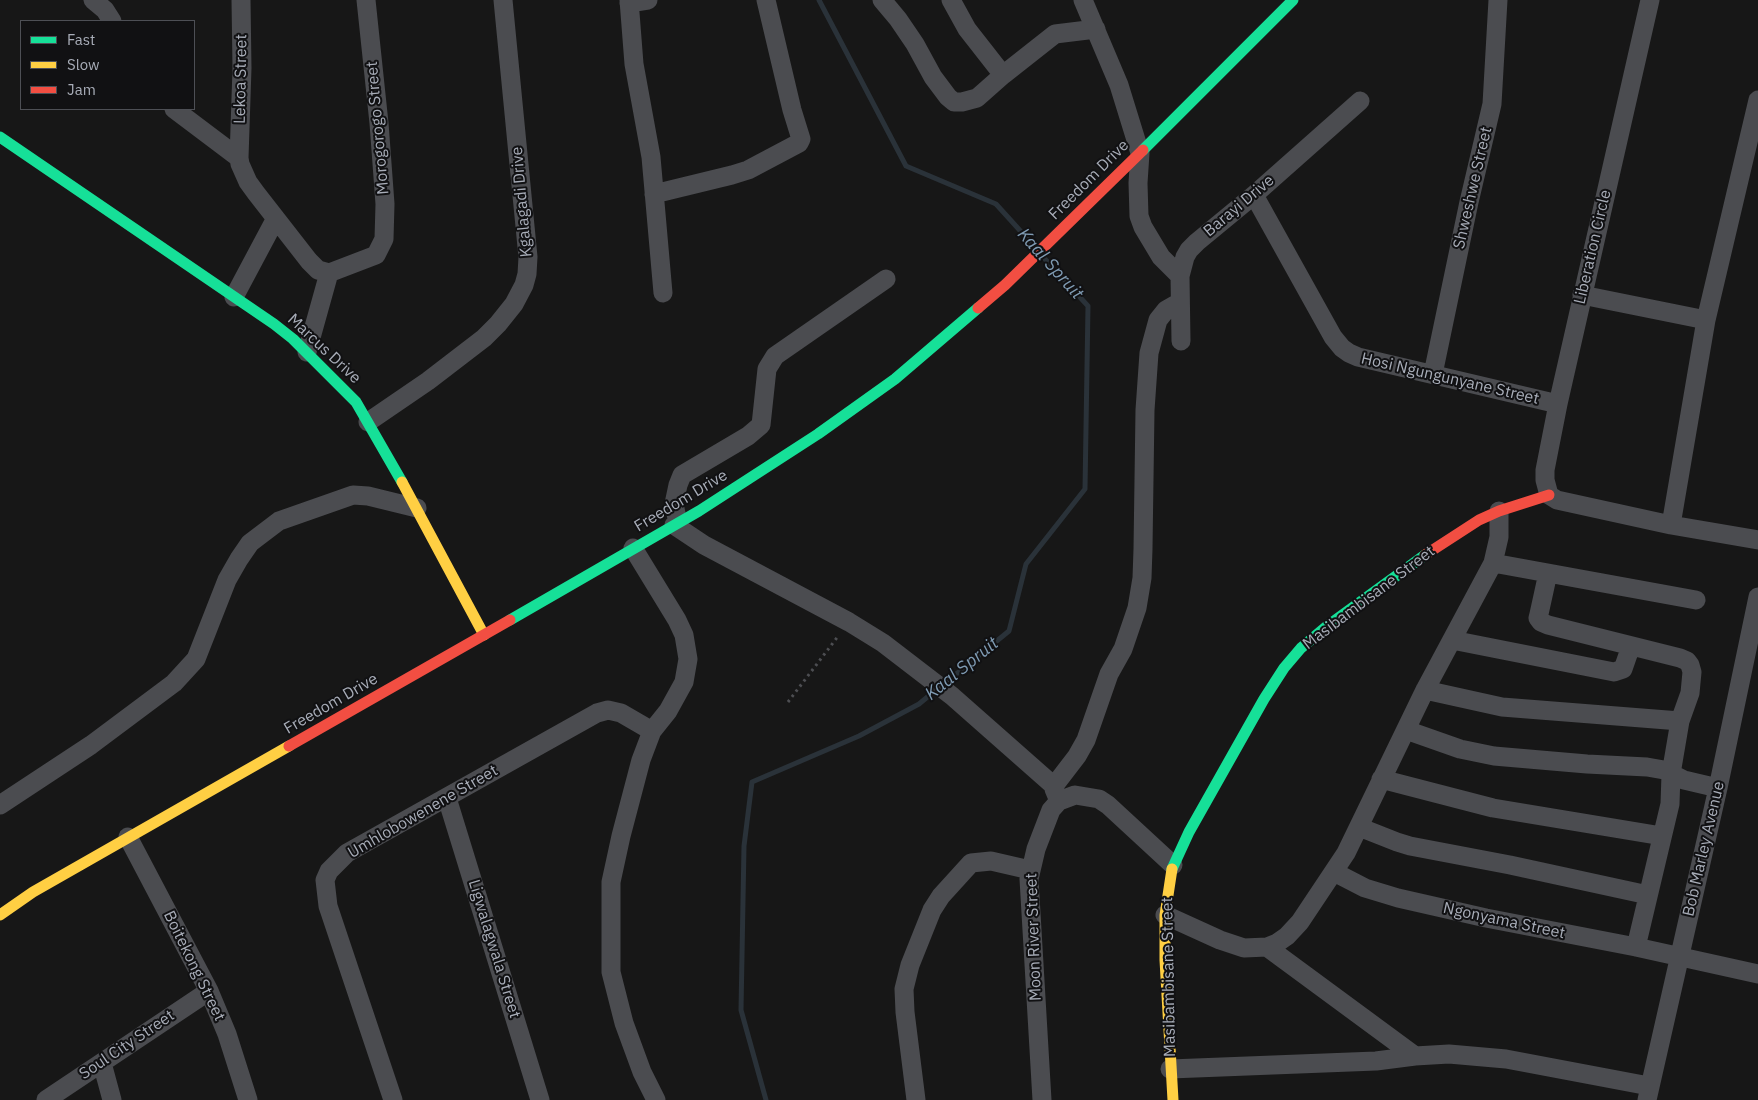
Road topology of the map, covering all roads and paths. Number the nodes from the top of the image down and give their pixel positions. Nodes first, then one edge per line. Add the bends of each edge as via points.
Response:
1 (241, 0) edge
2 (366, 0) edge
3 (503, 0) edge
4 (648, 0) edge
5 (766, 0) edge
6 (882, 0) edge
7 (951, 0) edge
8 (1083, 0) edge
9 (1293, 0) edge
10 (1498, 0) edge
11 (1650, 0) edge
12 (629, 2) edge
13 (1096, 29) junction
14 (1003, 75) junction
15 (1360, 100) dead end
16 (1758, 100) edge
17 (175, 110) edge
18 (0, 137) edge
19 (1140, 153) junction
20 (239, 158) junction
21 (654, 194) junction
22 (1254, 195) junction
23 (275, 220) junction
24 (329, 273) junction
25 (1180, 276) junction
26 (886, 279) dead end
27 (662, 293) dead end
28 (1582, 295) junction
29 (234, 297) junction
30 (1180, 302) junction
31 (1706, 320) junction
32 (1181, 341) dead end
33 (307, 352) junction
34 (1433, 374) junction
35 (1558, 404) junction
36 (368, 422) junction
37 (1549, 495) junction
38 (417, 508) junction
39 (1500, 511) junction
40 (676, 524) junction
41 (1671, 525) junction
42 (1758, 540) edge
43 (633, 548) junction
44 (1493, 563) junction
45 (1548, 573) junction
46 (1758, 597) edge
47 (1696, 600) dead end
48 (849, 622) junction
49 (484, 635) junction
50 (1452, 640) junction
51 (1631, 646) junction
52 (1425, 690) junction
53 (788, 702) dead end
54 (1680, 721) junction
55 (1406, 730) junction
56 (652, 731) junction
57 (1671, 774) junction
58 (1382, 779) junction
59 (1718, 788) junction
60 (1057, 793) junction
61 (448, 798) junction
62 (0, 805) edge
63 (1359, 827) junction
64 (1662, 836) junction
65 (128, 837) junction
66 (1173, 865) junction
67 (1030, 870) junction
68 (1334, 872) junction
69 (1648, 895) junction
70 (0, 915) edge
71 (1165, 915) junction
72 (1267, 946) junction
73 (1636, 947) junction
74 (1678, 957) junction
75 (1758, 974) edge
76 (209, 991) junction
77 (1415, 1056) junction
78 (102, 1063) junction
79 (1170, 1069) junction
80 (1648, 1093) edge
81 (46, 1100) edge
82 (112, 1100) edge
83 (248, 1100) edge
84 (392, 1100) edge
85 (540, 1100) edge
86 (656, 1100) edge
87 (916, 1100) edge
88 (1042, 1100) edge
89 (1173, 1100) edge

1 - 20 street, Lekoa Street
2 - 24 street, Morogorogo Street via 379,123 384,238 376,254
3 - 36 street, Kgalagadi Drive via 528,257 524,285 514,304 484,338
4 - 12 street
5 - 21 street via 801,138 799,143 748,170
6 - 14 street via 915,44 933,77 954,102 977,98
7 - 14 street via 968,29
8 - 13 street
9 - 19 street, Freedom Drive
10 - 34 street, Shweshwe Street via 1492,104
11 - 28 street, Liberation Circle
12 - 21 street via 634,64 651,157
13 - 14 street via 1055,34
13 - 19 street via 1119,85
15 - 22 street, Barayi Drive
16 - 31 street
17 - 20 street
18 - 29 street, Marcus Drive
19 - 25 street via 1138,183 1142,227 1161,257
19 - 40 street, Freedom Drive via 1005,284 894,379 734,489
20 - 23 street via 248,182
21 - 27 street
22 - 25 street, Barayi Drive via 1196,242 1185,257
22 - 34 street, Hosi Ngungunyane Street via 1342,348 1358,357
23 - 24 street via 313,266
23 - 29 street
24 - 33 street
25 - 30 street, Barayi Drive
26 - 40 street via 775,356 767,369 761,425 682,476 674,504
28 - 31 street
28 - 35 street, Liberation Circle
29 - 33 street, Marcus Drive via 274,324
30 - 32 street, Barayi Drive
30 - 60 street, Moon River Street via 1166,310 1158,320 1150,353 1145,410 1144,549 1137,608 1086,740
31 - 41 street
33 - 36 street, Marcus Drive via 356,402
34 - 35 street, Hosi Ngungunyane Street
35 - 37 street, Liberation Circle via 1545,470
36 - 38 street, Marcus Drive
37 - 39 street, Masibambisane Street
37 - 41 street via 1557,500
38 - 49 street, Marcus Drive
38 - 62 street via 353,495 279,521 250,543 239,559 227,580 196,660 174,683 91,745
39 - 44 street
39 - 66 street, Masibambisane Street via 1475,522 1431,551 1301,648 1264,699
40 - 43 street, Freedom Drive
40 - 48 street via 704,545
41 - 42 street
43 - 49 street, Freedom Drive
43 - 56 street via 677,620 687,646 684,682
44 - 45 street
44 - 50 street
45 - 47 street
45 - 51 street via 1538,618 1541,622
46 - 59 street, Bob Marley Avenue
48 - 53 path
48 - 60 street via 952,696 1010,745
49 - 65 street, Freedom Drive
50 - 51 street via 1614,672 1624,669
50 - 52 street
51 - 54 street via 1680,658 1690,665 1690,693
52 - 54 street via 1497,706
52 - 55 street
54 - 57 street
55 - 57 street via 1460,749 1494,756 1639,766
55 - 58 street
56 - 61 street, Umhlobowenene Street via 622,713 602,711
56 - 86 street via 632,790 613,870 610,954 613,986 624,1022
57 - 59 street
57 - 64 street via 1670,804
58 - 63 street
58 - 64 street via 1493,808
59 - 74 street, Bob Marley Avenue
60 - 66 street via 1099,799
60 - 67 street, Moon River Street
61 - 84 street, Umhlobowenene Street via 347,853 329,871 326,880 328,906
61 - 85 street, Ligwalagwala Street
63 - 68 street
63 - 69 street via 1410,846
64 - 69 street
65 - 70 street, Freedom Drive via 30,893
65 - 76 street, Boitekong Street
66 - 71 street, Masibambisane Street
67 - 87 street via 995,861 971,863 932,910 904,989
67 - 88 street, Moon River Street
68 - 72 street via 1300,922 1287,936
68 - 73 street, Ngonyama Street via 1365,888 1398,898
69 - 73 street
71 - 72 street via 1239,947
71 - 79 street, Masibambisane Street
72 - 77 street
73 - 74 street, Ngonyama Street
74 - 75 street, Ngonyama Street
74 - 80 street, Bob Marley Avenue
76 - 78 street, Soul City Street
76 - 83 street, Boitekong Street
77 - 79 street via 1376,1061
77 - 80 street via 1449,1054 1506,1059
78 - 81 street, Soul City Street
78 - 82 street
79 - 89 street, Masibambisane Street

